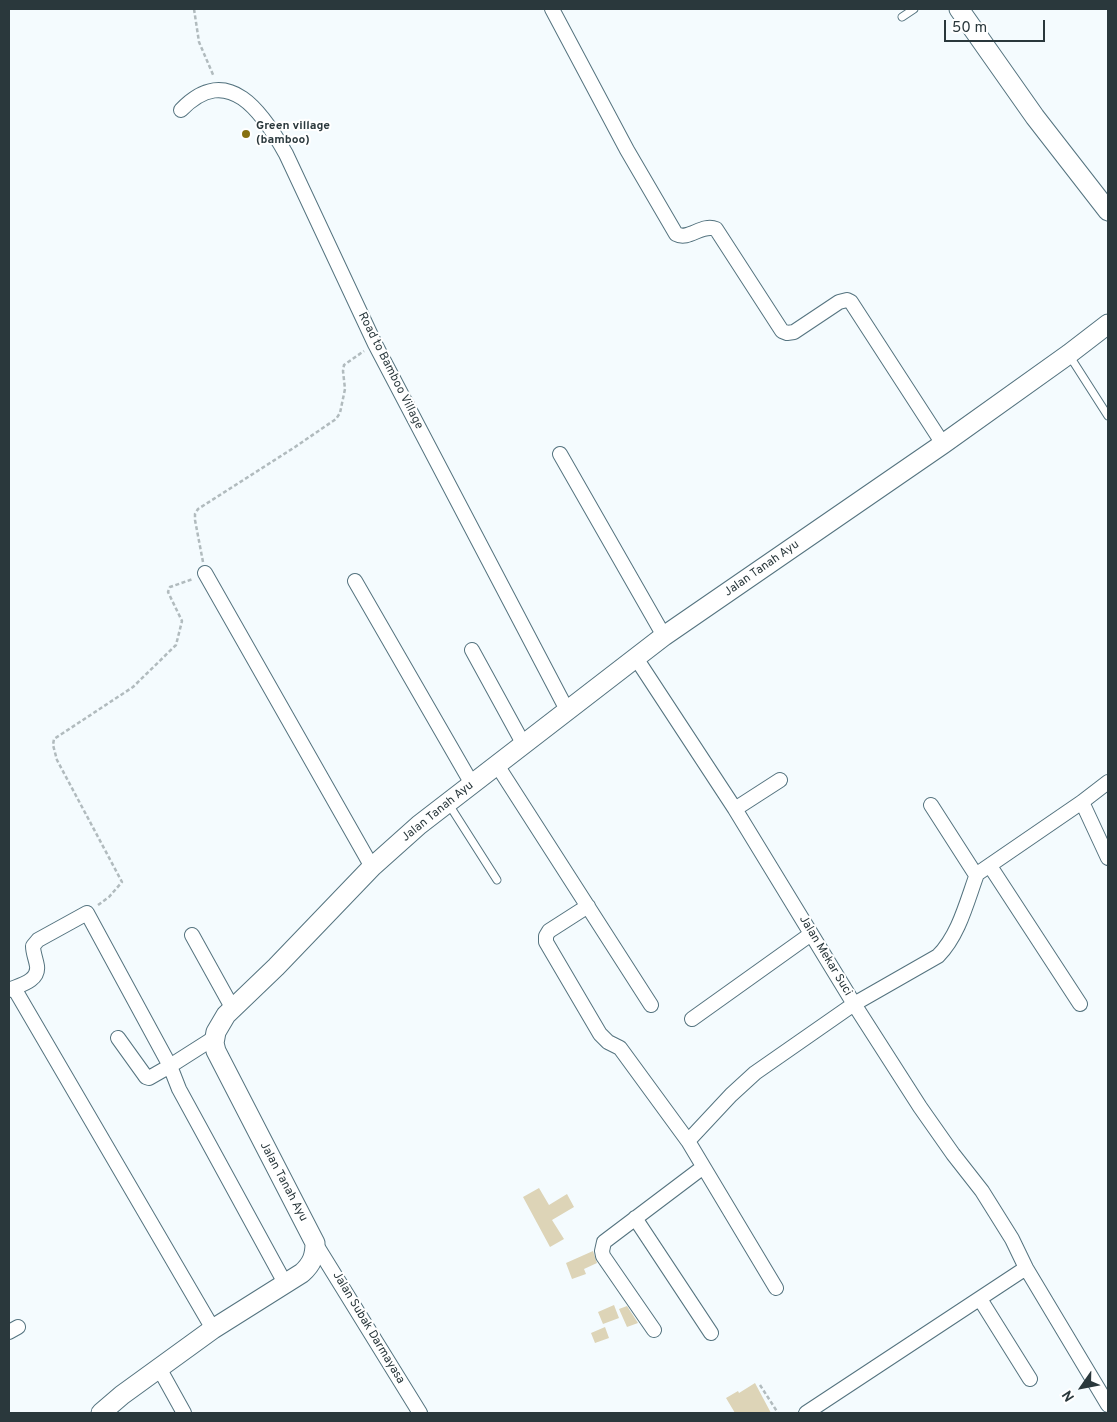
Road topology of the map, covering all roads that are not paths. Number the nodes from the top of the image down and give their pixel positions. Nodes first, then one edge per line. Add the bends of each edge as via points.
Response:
1 (552, 9) edge
2 (914, 9) edge
3 (959, 9) edge
4 (902, 17) dead end
5 (180, 110) dead end
6 (1108, 211) edge
7 (1108, 324) edge
8 (1069, 354) junction
9 (1108, 416) edge
10 (943, 444) junction
11 (560, 454) dead end
12 (205, 573) road end
13 (355, 581) dead end
14 (664, 636) junction
15 (472, 650) dead end
16 (636, 658) junction
17 (567, 710) junction
18 (524, 745) junction
19 (497, 765) junction
20 (780, 780) dead end
21 (1108, 782) edge
22 (472, 784) junction
23 (448, 802) junction
24 (1082, 802) junction
25 (930, 805) dead end
26 (735, 809) junction
27 (1108, 858) edge
28 (990, 866) junction
29 (372, 867) junction
30 (977, 874) junction
31 (497, 880) dead end
32 (588, 906) junction
33 (812, 934) junction
34 (192, 935) dead end
35 (11, 989) edge
36 (651, 1004) dead end
37 (854, 1004) junction
38 (1080, 1004) dead end
39 (233, 1009) junction
40 (692, 1019) dead end
41 (118, 1038) dead end
42 (214, 1038) junction
43 (170, 1066) junction
44 (688, 1142) junction
45 (702, 1168) junction
46 (636, 1218) junction
47 (315, 1243) junction
48 (1026, 1268) junction
49 (286, 1285) junction
50 (776, 1288) dead end
51 (980, 1299) junction
52 (213, 1329) junction
53 (654, 1330) dead end
54 (711, 1333) dead end
55 (159, 1368) junction
56 (1030, 1378) dead end
57 (1108, 1405) edge
58 (107, 1411) edge
59 (184, 1413) edge
60 (420, 1413) edge
61 (806, 1413) edge

1 - 10 street via 676,234 683,236 709,227 716,229 785,333 794,332 839,302 851,302
2 - 4 lane
3 - 6 street via 1035,117
5 - 17 street, Road to Bamboo Village via 199,95 221,89 236,94 249,104 275,135 374,344
7 - 8 street, Jalan Tanah Ayu
8 - 9 lane
8 - 10 street, Jalan Tanah Ayu
10 - 14 street, Jalan Tanah Ayu
11 - 14 street
12 - 29 street
13 - 22 street
14 - 16 street, Jalan Tanah Ayu
15 - 18 street
16 - 17 street, Jalan Tanah Ayu
16 - 26 street, Jalan Mekar Suci
17 - 18 street, Jalan Tanah Ayu
18 - 19 street, Jalan Tanah Ayu
19 - 22 street, Jalan Tanah Ayu
19 - 32 street
20 - 26 street
21 - 24 street
22 - 23 street, Jalan Tanah Ayu
23 - 29 street, Jalan Tanah Ayu
23 - 31 lane
24 - 27 street
24 - 28 street
25 - 30 street
26 - 33 street, Jalan Mekar Suci
28 - 30 street
28 - 38 street
29 - 39 street, Jalan Tanah Ayu
30 - 37 street via 958,924 938,956
32 - 36 street
32 - 44 street via 549,932 546,942 600,1034 620,1048
33 - 37 street, Jalan Mekar Suci
33 - 40 street
34 - 39 street
35 - 43 street via 36,975 34,946 38,940 86,913
35 - 52 street
37 - 44 street, Jalan Mekar Suci via 755,1073
37 - 48 street via 920,1107 982,1191
39 - 42 street, Jalan Tanah Ayu
41 - 43 street via 146,1078
42 - 43 street
42 - 47 street, Jalan Tanah Ayu via 221,1062
43 - 49 street via 179,1090
44 - 45 street
45 - 46 street
45 - 50 street
46 - 53 street via 604,1242 602,1251
46 - 54 street
47 - 49 street via 310,1266
47 - 60 street, Jalan Subak Darmayasa
48 - 51 street
48 - 57 street
49 - 52 street
51 - 56 street
51 - 61 street
52 - 55 street
55 - 58 street
55 - 59 street

